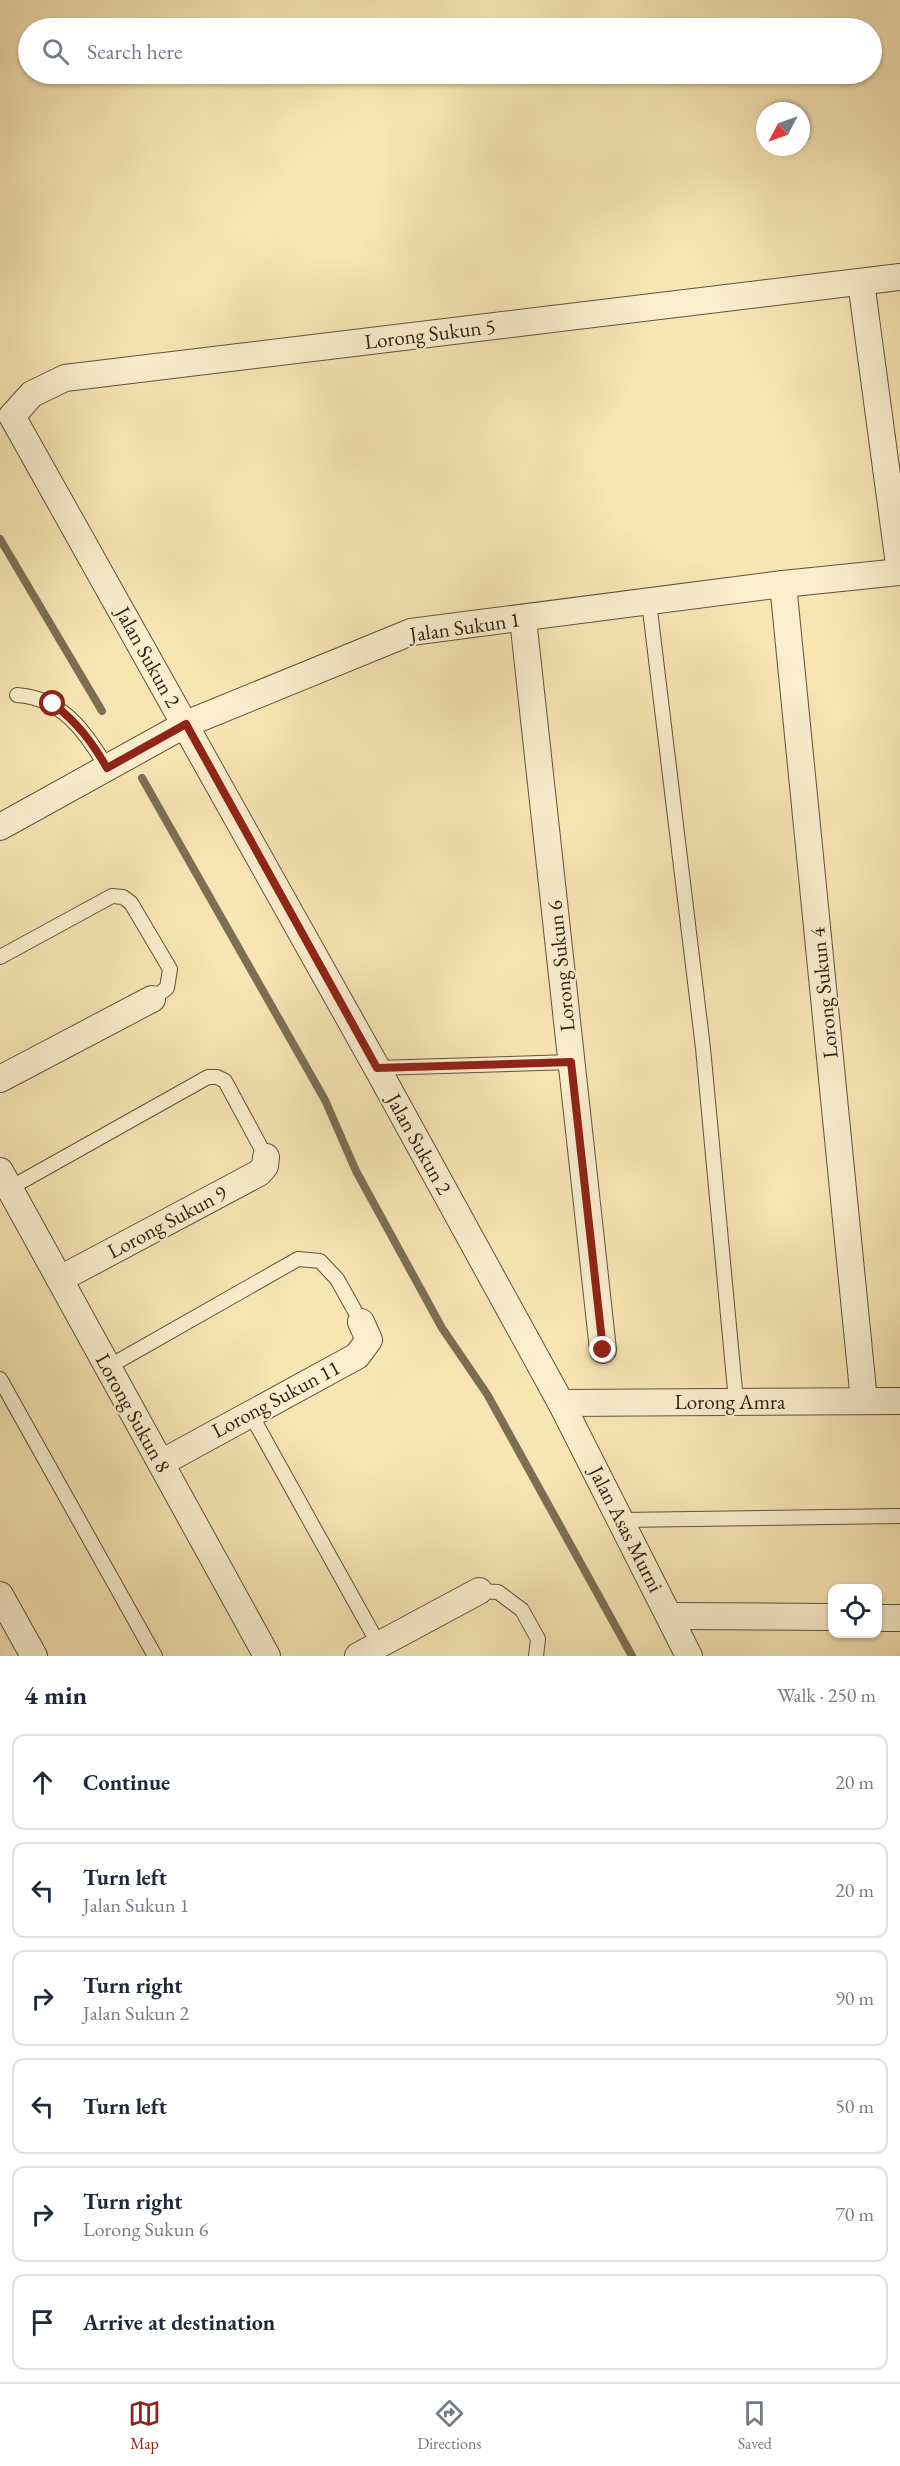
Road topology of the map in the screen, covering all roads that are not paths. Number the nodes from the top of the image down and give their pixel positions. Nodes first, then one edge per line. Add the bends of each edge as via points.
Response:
1 (900, 277) edge
2 (861, 282) junction
3 (12, 416) joint
4 (900, 573) edge
5 (783, 584) junction
6 (649, 602) junction
7 (523, 619) junction
8 (17, 695) dead end
9 (186, 724) junction
10 (107, 768) junction
11 (0, 827) edge
12 (0, 957) edge
13 (152, 999) joint
14 (571, 1062) junction
15 (377, 1068) junction
16 (0, 1079) edge
17 (266, 1157) joint
18 (5, 1179) edge
19 (60, 1279) junction
20 (361, 1322) joint
21 (603, 1350) dead end
22 (108, 1367) junction
23 (0, 1379) edge
24 (736, 1401) junction
25 (864, 1401) junction
26 (900, 1401) edge
27 (561, 1403) junction
28 (250, 1413) junction
29 (160, 1462) junction
30 (900, 1516) edge
31 (621, 1520) junction
32 (479, 1592) joint
33 (0, 1595) edge
34 (670, 1616) junction
35 (828, 1617) edge
36 (882, 1618) edge
37 (900, 1618) edge
38 (368, 1650) edge
39 (34, 1656) edge
40 (155, 1656) edge
41 (267, 1656) edge
42 (536, 1656) edge
43 (689, 1656) edge

1 - 2 street, Lorong Sukun 5
2 - 3 street, Lorong Sukun 5 via 65,378 32,394
2 - 4 street
3 - 9 street, Jalan Sukun 2
4 - 5 street, Jalan Sukun 1
5 - 6 street, Jalan Sukun 1
5 - 25 street, Lorong Sukun 4
6 - 7 street, Jalan Sukun 1
6 - 24 lane via 703,1048
7 - 9 street, Jalan Sukun 1 via 411,632
7 - 14 street, Lorong Sukun 6
8 - 10 lane via 53,704 70,717 88,736
9 - 10 street, Jalan Sukun 1
9 - 15 street, Jalan Sukun 2
10 - 11 street, Jalan Sukun 1
12 - 13 lane via 112,896 123,897 131,903 170,969 167,988
13 - 16 street
14 - 15 lane
14 - 21 street, Lorong Sukun 6
15 - 27 street, Jalan Sukun 2
17 - 18 lane via 225,1081 208,1077
17 - 19 street, Lorong Sukun 9 via 259,1173
18 - 19 street, Lorong Sukun 8
19 - 22 street, Lorong Sukun 8
20 - 22 lane via 337,1279 320,1261 298,1259
20 - 28 street, Lorong Sukun 11 via 369,1340 357,1356
22 - 29 street, Lorong Sukun 8
23 - 40 lane
24 - 25 street, Lorong Amra
24 - 27 street, Lorong Amra
25 - 26 street, Lorong Amra
27 - 31 street, Jalan Asas Murni
28 - 29 street, Lorong Sukun 11
28 - 38 lane
29 - 41 street, Lorong Sukun 8
30 - 31 lane
31 - 34 street, Jalan Asas Murni
32 - 38 street
32 - 42 lane via 498,1592 522,1610 538,1639
33 - 39 street
34 - 35 street
34 - 43 street, Jalan Asas Murni
36 - 37 street

